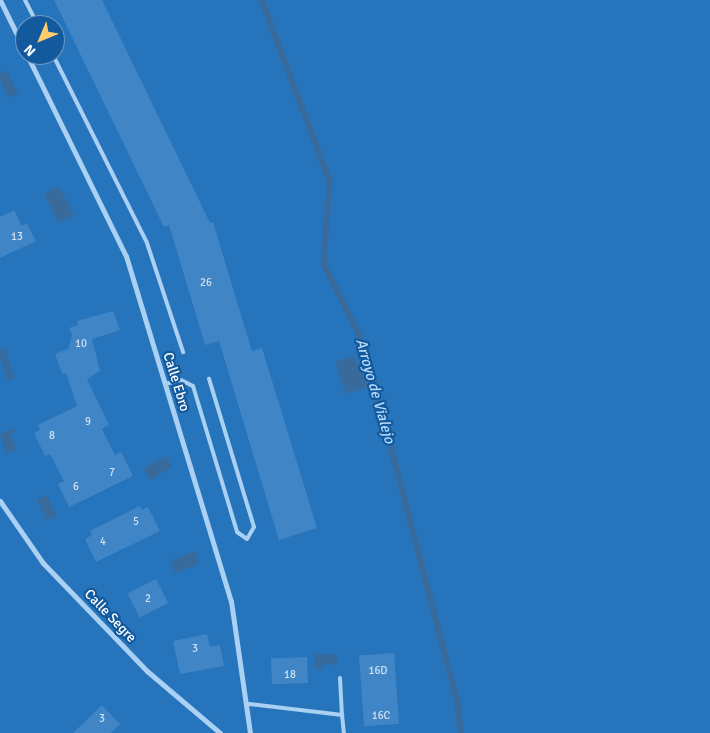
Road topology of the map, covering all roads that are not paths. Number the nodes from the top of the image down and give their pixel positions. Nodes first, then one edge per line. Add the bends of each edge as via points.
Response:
1 (0, 0) edge
2 (25, 0) edge
3 (33, 15) edge
4 (15, 31) edge
5 (32, 65) edge
6 (57, 65) edge
7 (183, 352) dead end
8 (209, 379) dead end
9 (165, 384) junction
10 (0, 501) edge
11 (340, 678) dead end
12 (248, 704) junction
13 (342, 715) junction
14 (220, 733) edge
15 (250, 733) edge
16 (344, 733) edge

1 - 4 street
2 - 3 lane
5 - 9 street, Calle Ebro via 126,256
6 - 7 lane via 147,243
8 - 9 lane via 254,527 247,539 237,532 194,386 181,380
9 - 12 street, Calle Ebro via 231,601
10 - 14 street, Calle Segre via 43,563 147,671
11 - 13 lane
12 - 13 lane
12 - 15 street, Calle Ebro
13 - 16 lane

